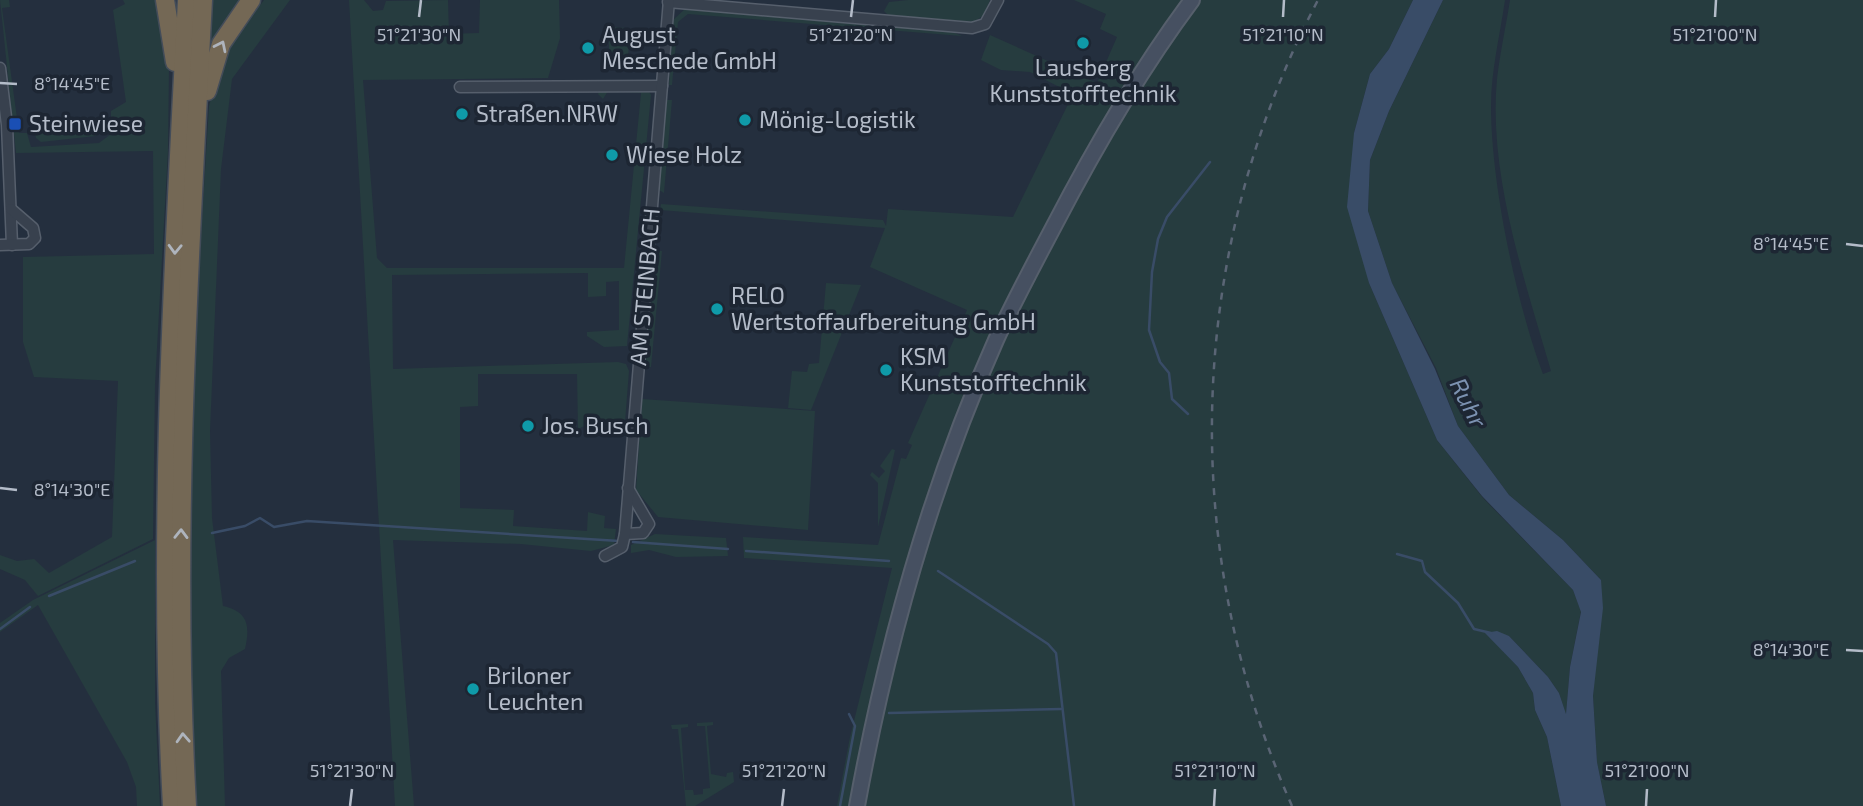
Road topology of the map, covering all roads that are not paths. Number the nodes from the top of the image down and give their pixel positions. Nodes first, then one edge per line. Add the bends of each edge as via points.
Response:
1 (165, 0) edge
2 (187, 0) edge
3 (203, 0) edge
4 (251, 0) edge
5 (998, 0) edge
6 (1192, 0) edge
7 (668, 1) edge
8 (0, 68) edge
9 (662, 86) junction
10 (460, 87) dead end
11 (186, 182) junction
12 (11, 209) junction
13 (0, 245) edge
14 (12, 245) junction
15 (628, 488) junction
16 (625, 534) junction
17 (605, 556) dead end
18 (172, 612) junction
19 (172, 806) edge
20 (187, 806) edge
21 (857, 806) edge

1 - 11 highway
2 - 11 highway
3 - 11 highway
11 -> 4 highway via 213,63
5 - 7 street via 985,24 972,28
6 - 21 main road via 1104,133 992,351 912,571
7 - 9 street, AM STEINBACH
8 - 12 street
9 - 10 street
9 - 15 street, AM STEINBACH
11 - 18 highway
12 - 14 street
12 - 14 street via 36,233 29,244
13 - 14 street
15 - 16 street, AM STEINBACH
15 - 16 street via 649,524 643,533
16 - 17 street via 617,552
18 - 19 highway
20 -> 18 highway

